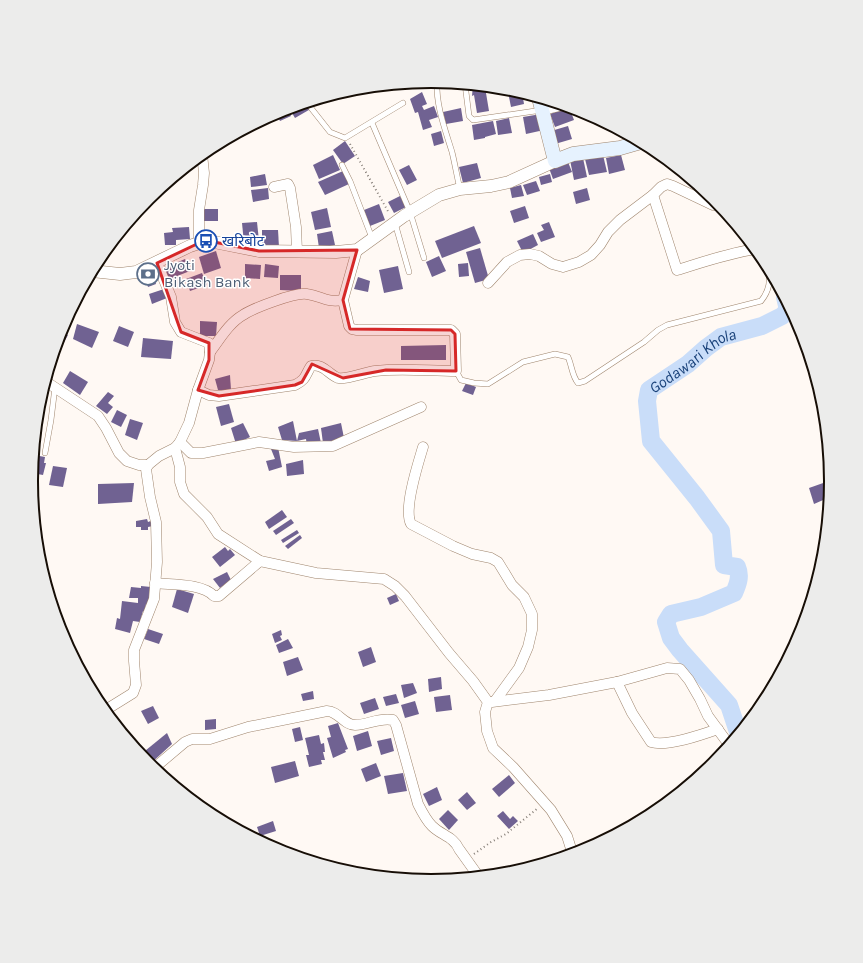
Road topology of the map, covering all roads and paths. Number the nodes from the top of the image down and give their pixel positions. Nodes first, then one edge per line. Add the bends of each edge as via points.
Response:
1 (437, 88) edge
2 (466, 90) edge
3 (403, 103) dead end
4 (541, 104) edge
5 (312, 108) dead end
6 (372, 123) junction
7 (345, 138) junction
8 (633, 144) edge
9 (203, 161) edge
10 (555, 161) junction
11 (342, 166) dead end
12 (274, 187) dead end
13 (460, 189) junction
14 (653, 195) junction
15 (711, 204) edge
16 (410, 212) junction
17 (395, 223) junction
18 (373, 239) junction
19 (199, 243) junction
20 (356, 250) junction
21 (750, 250) edge
22 (297, 252) junction
23 (424, 258) dead end
24 (157, 263) junction
25 (99, 272) edge
26 (409, 272) dead end
27 (770, 281) edge
28 (488, 283) dead end
29 (343, 300) junction
30 (210, 352) junction
31 (456, 371) junction
32 (50, 384) edge
33 (55, 387) junction
34 (198, 390) junction
35 (422, 407) dead end
36 (178, 445) junction
37 (423, 447) dead end
38 (45, 453) dead end
39 (148, 465) junction
40 (260, 561) junction
41 (155, 583) junction
42 (617, 682) junction
43 (491, 702) junction
44 (109, 708) edge
45 (718, 729) junction
46 (727, 741) edge
47 (158, 764) edge
48 (544, 803) junction
49 (571, 849) edge
50 (466, 859) junction
51 (476, 873) edge

1 - 13 lane via 440,112
2 - 4 lane via 469,116 473,120
3 - 6 lane
4 - 10 main road
5 - 7 lane via 330,132
6 - 7 lane
6 - 16 lane
7 - 17 path via 355,151
8 - 10 main road via 573,154
9 - 19 street
10 - 13 street via 509,182
11 - 18 lane
12 - 22 street via 288,184 290,188
13 - 16 street via 439,195
14 - 15 street via 667,184
14 - 21 street via 677,270
14 - 28 street via 620,220 591,255 579,262 563,267 552,264 540,256 520,255 507,262
16 - 17 street
16 - 23 lane
17 - 18 street
17 - 26 lane
18 - 20 street
19 - 22 street via 214,242 259,251
19 - 24 street
20 - 22 street
20 - 29 street
24 - 25 street via 136,272 120,274
24 - 30 street via 171,297 175,322 181,332 209,343
27 - 31 lane via 767,294 761,302 667,325 585,381 578,383 575,379 568,357 555,354 523,362 488,384 461,380
29 - 30 street via 329,301 307,294 289,296 243,314
29 - 31 street via 352,329 451,330 455,334
30 - 34 street
31 - 34 street via 386,370 338,378 315,365 311,366 302,382 295,385 219,396
32 - 33 street
33 - 38 lane
33 - 39 street via 98,416 127,462
34 - 36 street via 189,423
35 - 36 street via 333,446 294,447 259,442 191,453
36 - 39 street
36 - 40 street via 180,482 184,494 207,517 218,534
37 - 43 street via 410,503 408,519 411,524 453,546 498,562 512,585 524,598 532,614 528,647 519,668
39 - 41 street via 148,483 157,528 158,562
40 - 41 street via 219,596 192,586
40 - 43 street via 316,573 384,580 390,583 405,596
41 - 44 street via 154,599 134,650 136,685 133,693
42 - 43 street via 549,696
42 - 45 street via 667,668 680,670 689,680
42 - 45 street via 651,742 658,744
43 - 48 street via 486,712 487,731 493,748
45 - 46 street
47 - 50 street via 184,742 192,739 210,739 235,730 327,711 335,712 355,725 380,719 393,720 418,804 433,826 457,844
48 - 49 street via 567,836
48 - 50 path via 506,834
50 - 51 street

